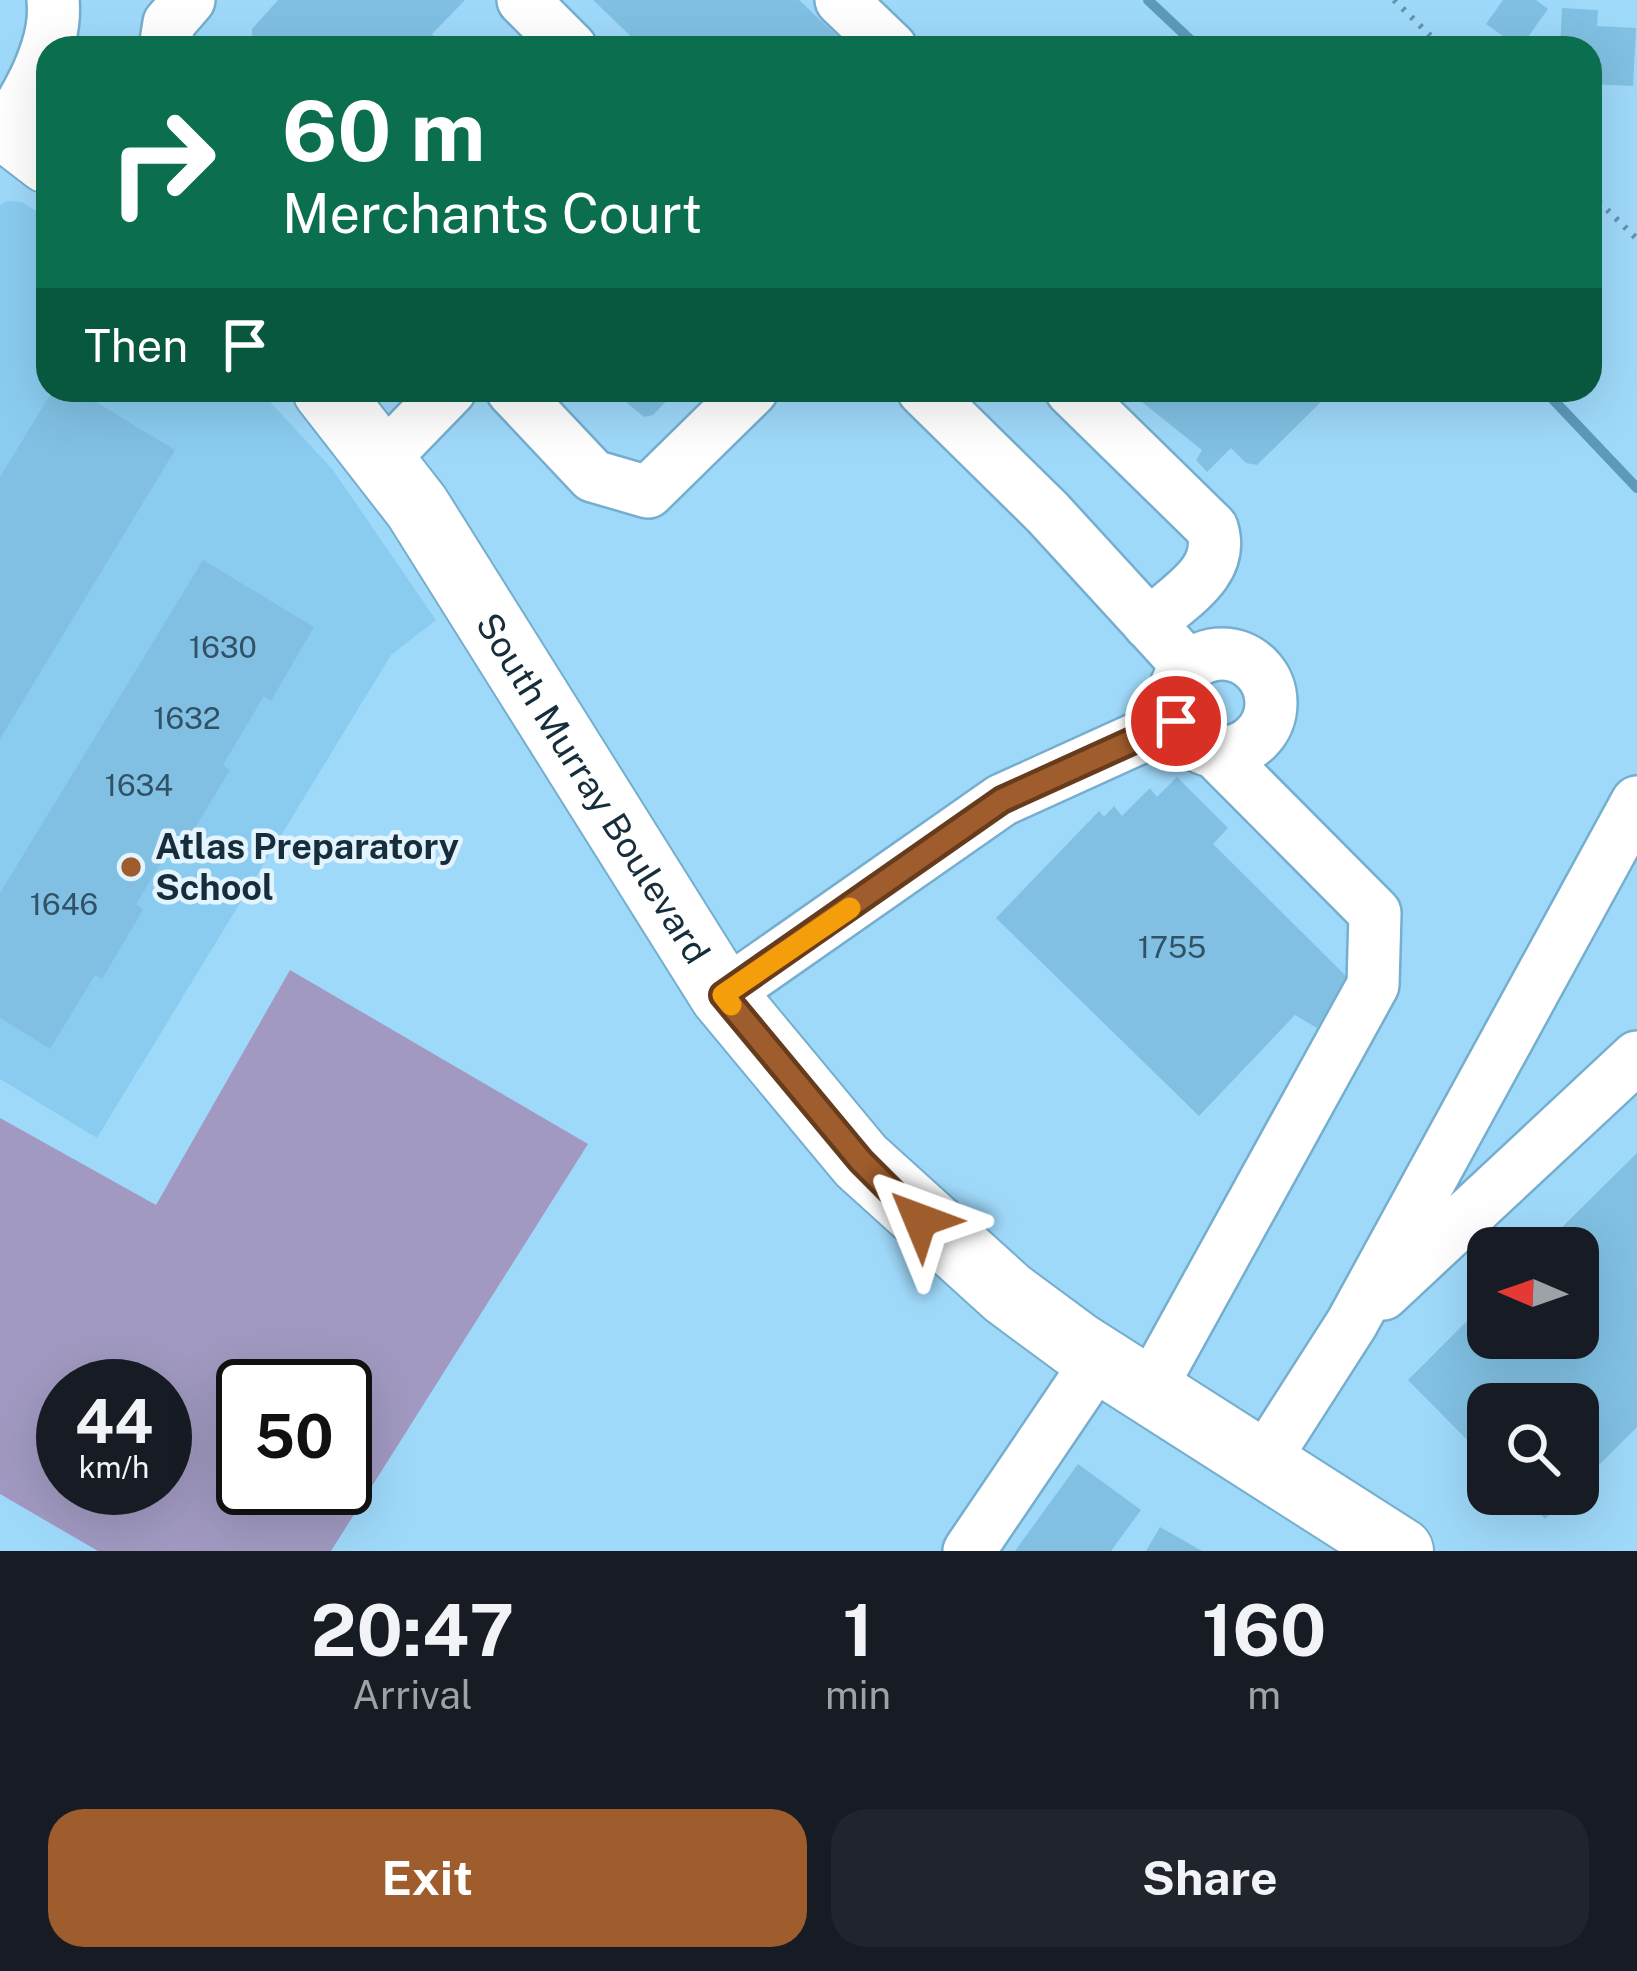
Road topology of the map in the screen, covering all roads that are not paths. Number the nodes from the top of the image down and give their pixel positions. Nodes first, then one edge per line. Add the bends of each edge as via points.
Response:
1 (53, 0) edge
2 (189, 0) edge
3 (523, 0) edge
4 (841, 0) edge
5 (50, 36) edge
6 (167, 36) edge
7 (559, 36) edge
8 (878, 36) edge
9 (36, 75) edge
10 (11, 137) edge
11 (336, 402) edge
12 (438, 402) edge
13 (523, 402) edge
14 (740, 402) edge
15 (942, 402) edge
16 (1083, 402) edge
17 (383, 459) junction
18 (1149, 624) junction
19 (1189, 667) junction
20 (1176, 721) junction
21 (1216, 753) junction
22 (1637, 802) edge
23 (723, 995) junction
24 (1637, 1057) edge
25 (1352, 1323) junction
26 (1124, 1375) junction
27 (1263, 1462) junction
28 (970, 1551) edge
29 (1400, 1551) edge

1 - 5 street
2 - 6 street
3 - 7 street
4 - 8 street
9 - 10 street
11 - 17 main road, South Murray Boulevard
12 - 17 street
13 - 14 street via 593,476 648,492
15 - 18 street
16 - 18 street via 1212,528 1219,550 1214,565
17 - 23 main road, South Murray Boulevard
18 - 19 street
19 - 20 street via 1174,692
19 - 21 street via 1233,655 1268,685 1264,730 1246,746
20 - 21 street via 1190,741
20 - 23 street via 1002,800
21 - 26 street via 1375,913 1373,985
22 - 25 street
23 - 26 main road, South Murray Boulevard via 920,1220
24 - 25 street
25 - 27 street
26 - 27 main road, South Murray Boulevard
26 - 28 street
27 - 29 main road, South Murray Boulevard

